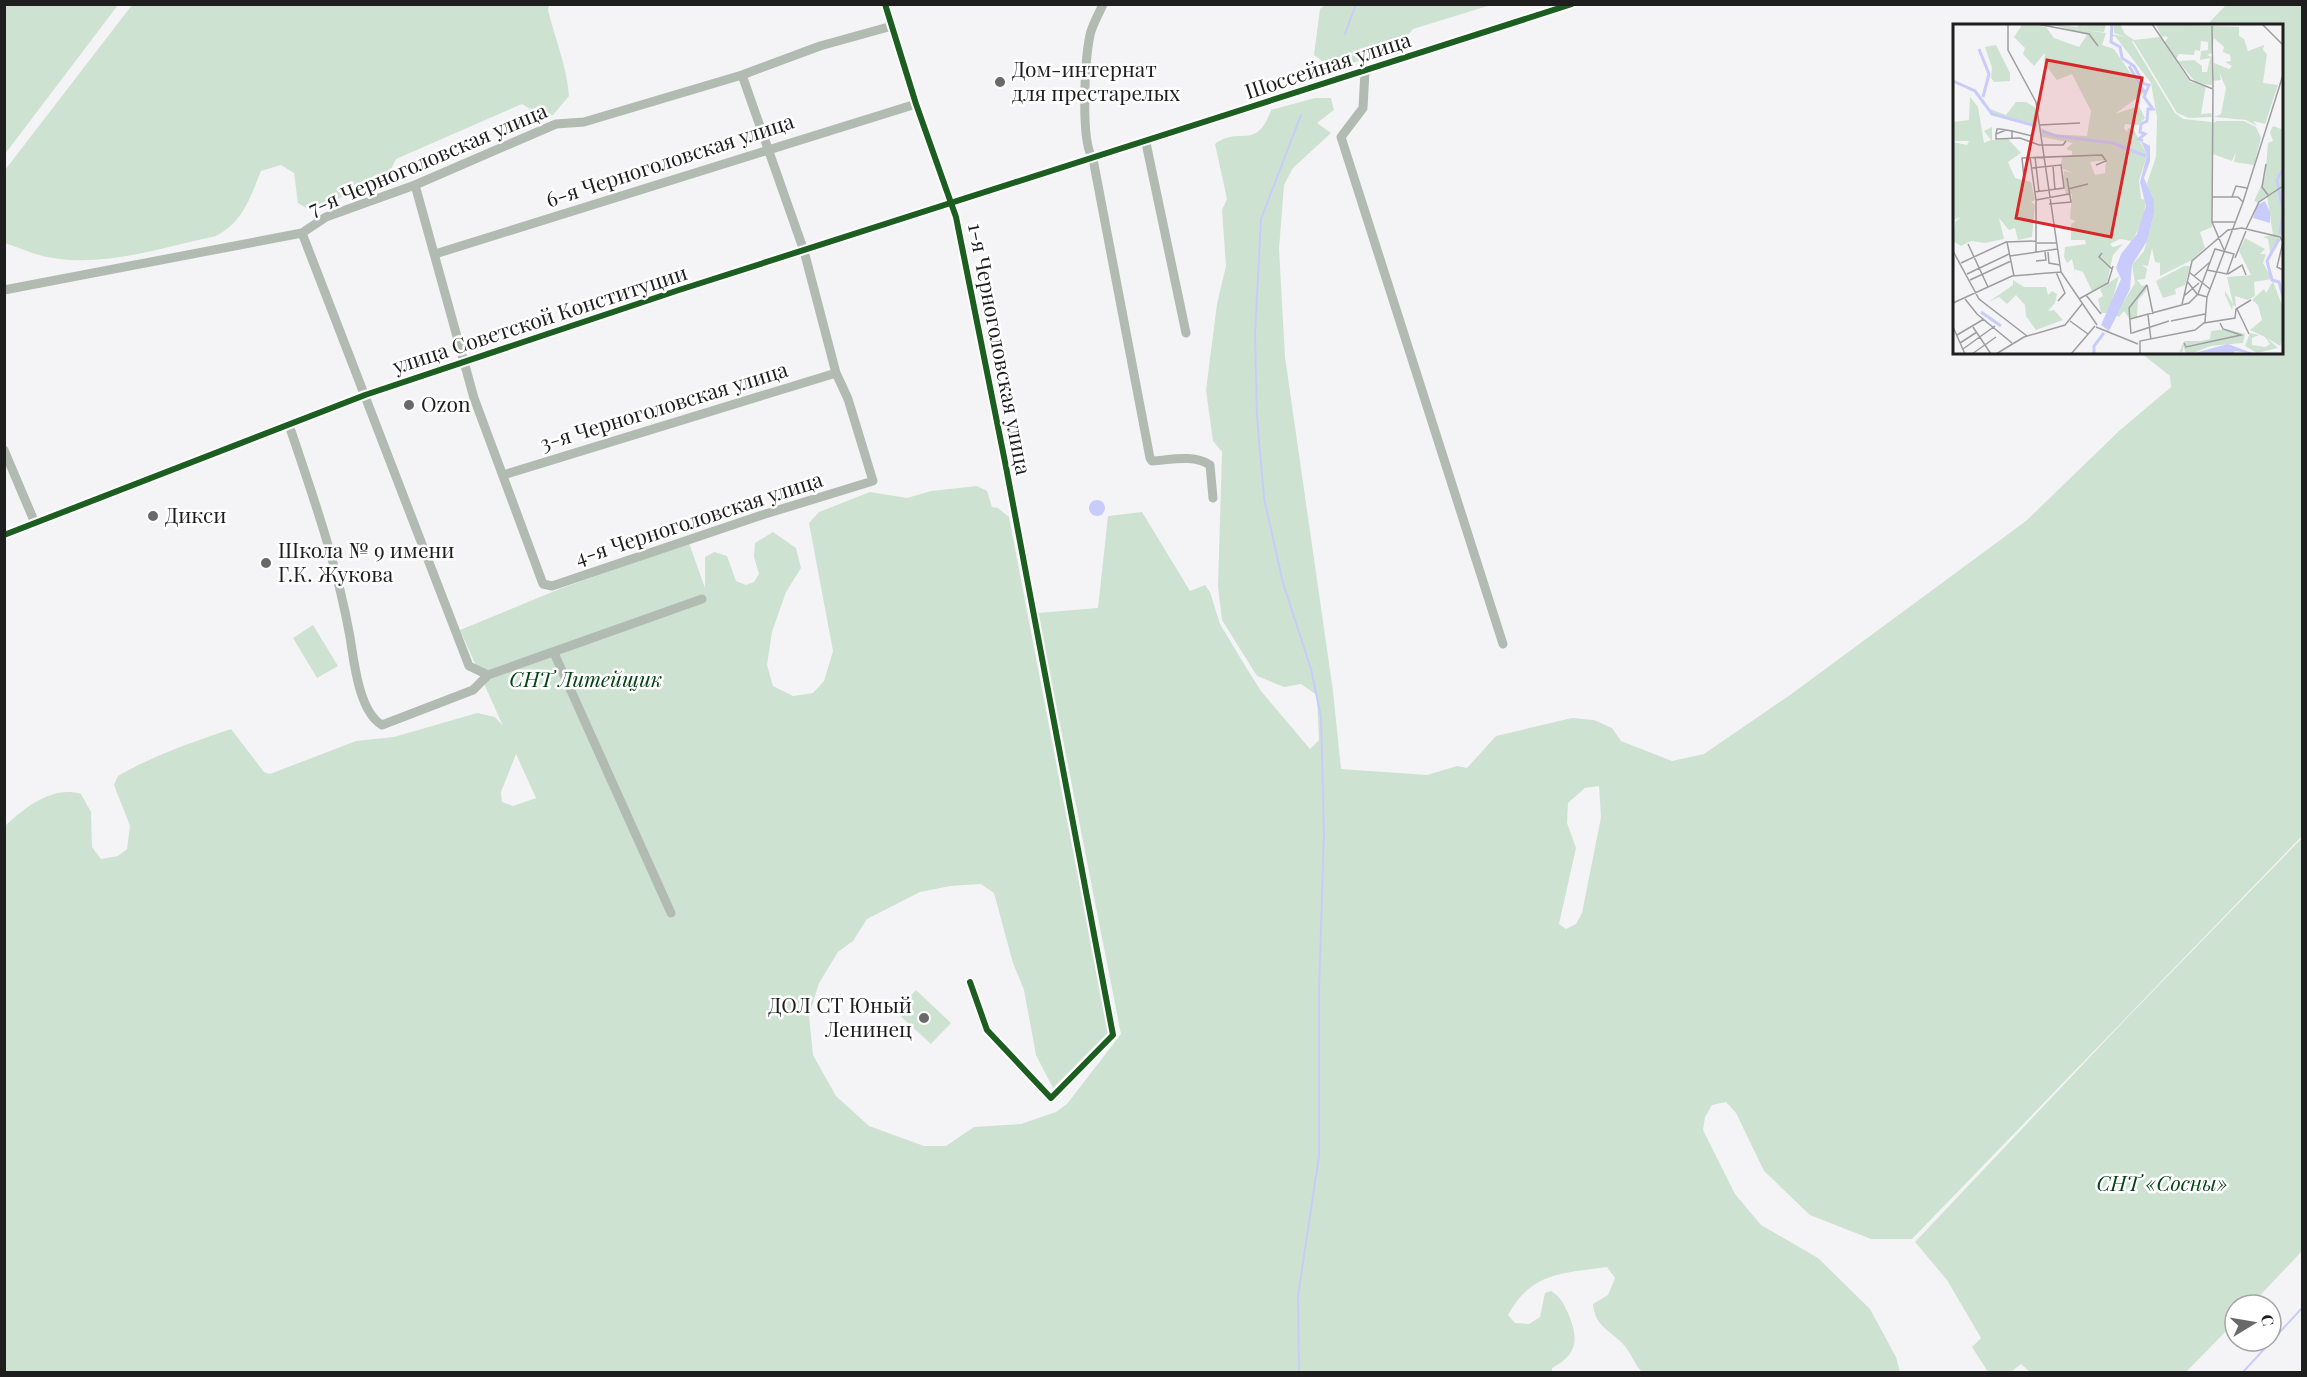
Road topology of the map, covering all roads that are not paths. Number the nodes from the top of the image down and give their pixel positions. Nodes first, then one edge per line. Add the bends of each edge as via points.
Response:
1 (885, 4) edge
2 (1103, 4) edge
3 (1572, 4) edge
4 (892, 26) junction
5 (1365, 71) junction
6 (742, 75) junction
7 (916, 104) junction
8 (1146, 143) junction
9 (767, 149) junction
10 (1093, 159) junction
11 (416, 185) junction
12 (951, 203) junction
13 (302, 233) junction
14 (804, 251) junction
15 (435, 254) junction
16 (4, 290) edge
17 (1186, 333) dead end
18 (464, 362) junction
19 (836, 373) junction
20 (365, 395) junction
21 (289, 425) junction
22 (4, 450) edge
23 (1006, 467) junction
24 (1018, 467) dead end
25 (503, 475) junction
26 (1213, 498) dead end
27 (35, 523) junction
28 (4, 535) edge
29 (702, 599) dead end
30 (1503, 645) dead end
31 (554, 652) junction
32 (488, 675) junction
33 (671, 913) dead end
34 (970, 982) dead end

1 - 4 street, 1-я Черноголовская улица
2 - 10 street via 1090,34 1084,129 1087,151
3 - 5 street, Шоссейная улица
4 - 6 street, 7-я Черноголовская улица via 820,46
4 - 7 street, 1-я Черноголовская улица
5 - 8 street, Шоссейная улица
5 - 30 street via 1363,108 1341,137
6 - 9 street
6 - 11 street, 7-я Черноголовская улица via 584,122 556,124
7 - 9 street, 6-я Черноголовская улица
7 - 12 street, 1-я Черноголовская улица
8 - 10 street, Шоссейная улица
8 - 17 street
9 - 14 street
9 - 15 street, 6-я Черноголовская улица
10 - 12 street, улица Советской Конституции
10 - 26 street via 1150,458 1204,460 1210,465
11 - 13 street, 7-я Черноголовская улица via 326,217
11 - 15 street
12 - 14 street, улица Советской Конституции
12 - 23 street, 1-я Черноголовская улица
13 - 16 street, 7-я Черноголовская улица
13 - 20 street
14 - 18 street, улица Советской Конституции
14 - 19 street
15 - 18 street
18 - 20 street, улица Советской Конституции
18 - 25 street
19 - 25 street, 3-я Черноголовская улица
19 - 25 street, 4-я Черноголовская улица via 873,481 552,586 543,584 539,578
20 - 21 street, улица Советской Конституции
20 - 32 street via 469,666
21 - 27 street, улица Советской Конституции
21 - 32 street via 320,513 355,670 374,720 388,724 473,690
22 - 27 street
23 - 24 street
23 - 34 street, 1-я Черноголовская улица via 1113,1035 1051,1098 987,1030
27 - 28 street, улица Советской Конституции
29 - 31 street
31 - 32 street
31 - 33 street

